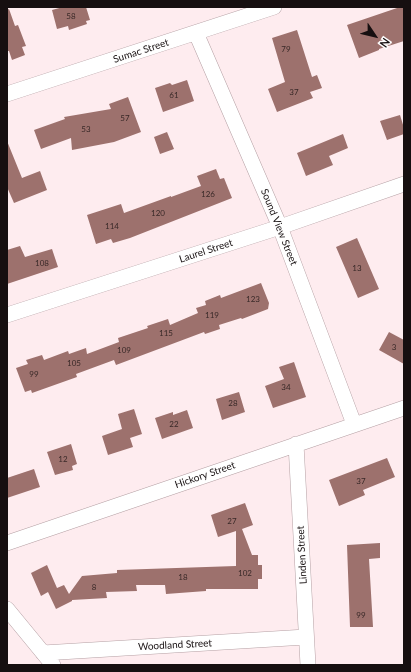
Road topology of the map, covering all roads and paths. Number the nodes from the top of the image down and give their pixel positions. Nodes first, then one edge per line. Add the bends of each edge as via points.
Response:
1 (274, 7) edge
2 (196, 33) junction
3 (7, 94) edge
4 (404, 184) edge
5 (280, 227) junction
6 (7, 315) edge
7 (404, 408) edge
8 (354, 424) junction
9 (296, 444) junction
10 (7, 543) edge
11 (7, 609) edge
12 (306, 637) junction
13 (44, 653) junction
14 (53, 665) edge
15 (308, 665) edge

1 - 2 street, Sumac Street
2 - 3 street, Sumac Street
2 - 5 street, Sound View Street
4 - 5 street, Laurel Street
5 - 6 street, Laurel Street
5 - 8 street, Sound View Street
7 - 8 street, Hickory Street
8 - 9 street, Hickory Street
9 - 10 street, Hickory Street
9 - 12 street, Linden Street
11 - 13 street
12 - 13 street, Woodland Street
12 - 15 street, Linden Street
13 - 14 street

